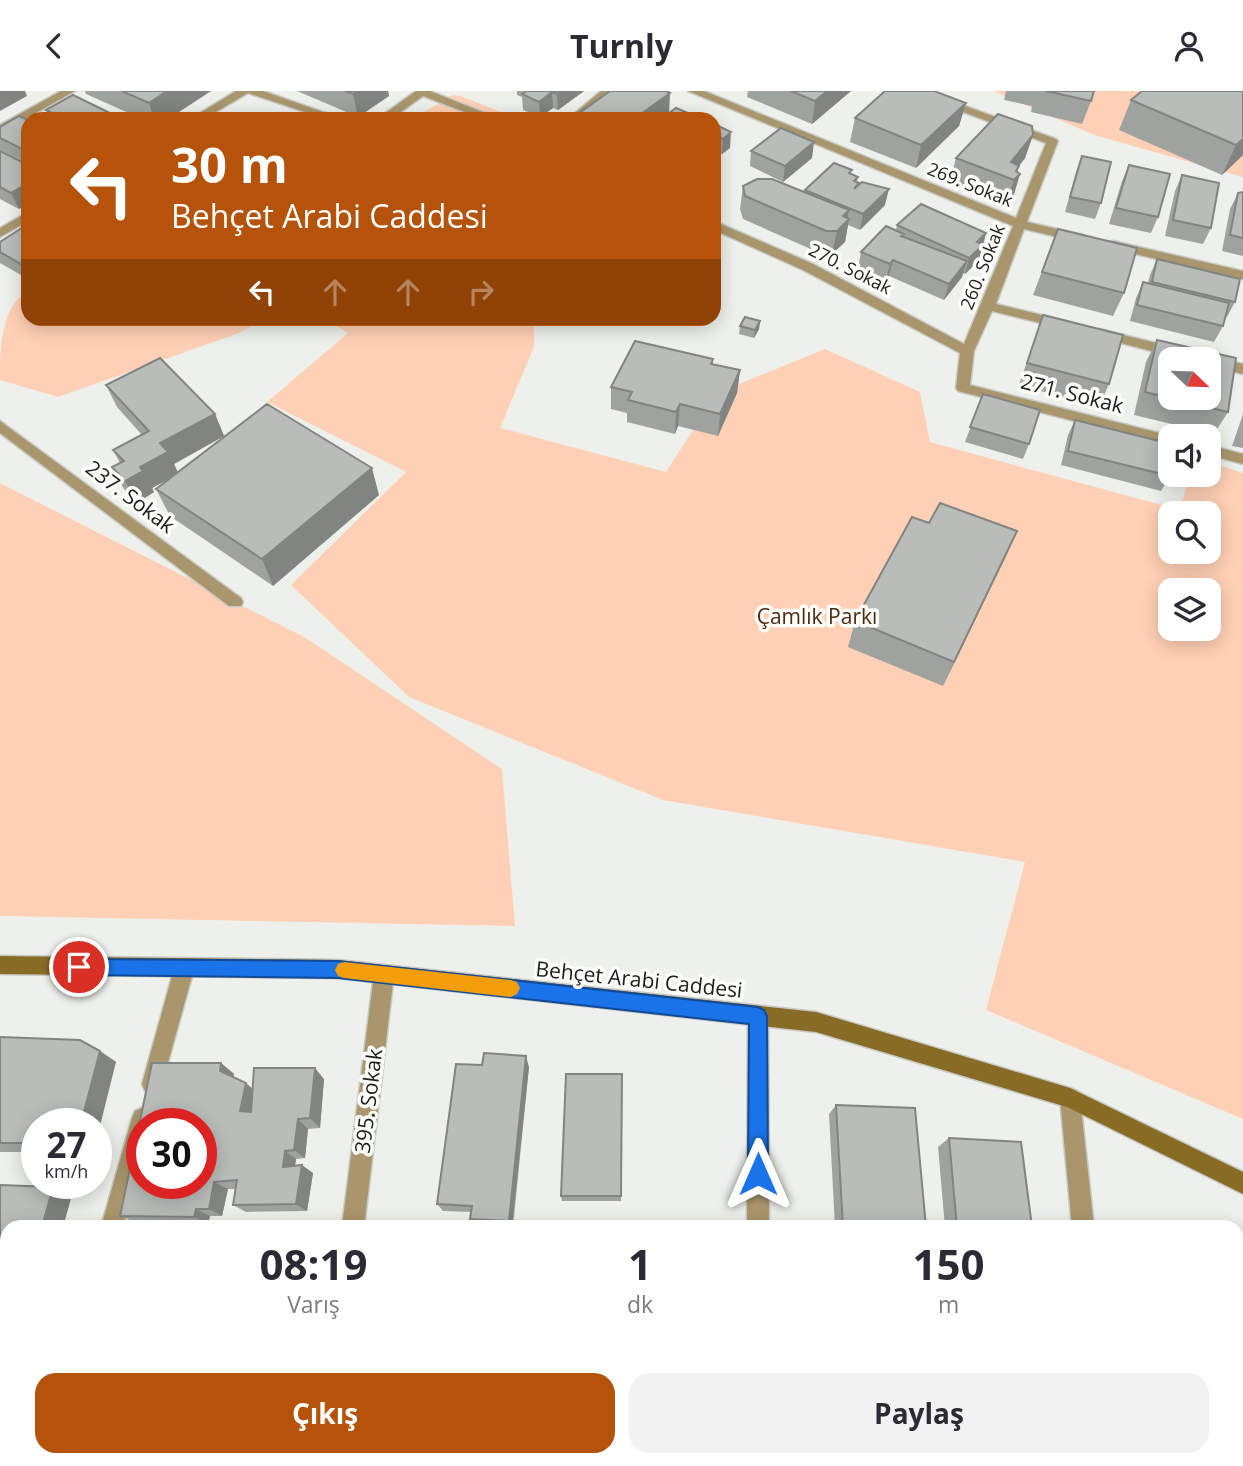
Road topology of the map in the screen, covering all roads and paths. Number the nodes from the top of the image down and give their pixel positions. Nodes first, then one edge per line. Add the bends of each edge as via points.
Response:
1 (244, 91) edge
2 (252, 91) edge
3 (422, 91) edge
4 (608, 91) edge
5 (694, 91) edge
6 (913, 91) edge
7 (61, 92) edge
8 (29, 112) edge
9 (208, 112) edge
10 (316, 112) edge
11 (393, 112) edge
12 (476, 112) edge
13 (582, 112) edge
14 (21, 117) edge
15 (0, 130) edge
16 (21, 220) edge
17 (1019, 224) junction
18 (721, 228) edge
19 (0, 233) edge
20 (1243, 275) edge
21 (988, 306) junction
22 (1158, 348) edge
23 (967, 351) junction
24 (1222, 364) edge
25 (1243, 369) edge
26 (963, 388) joint
27 (0, 426) edge
28 (1158, 438) edge
29 (1221, 453) edge
30 (1243, 459) edge
31 (235, 602) dead end
32 (0, 965) edge
33 (184, 969) junction
34 (384, 974) junction
35 (758, 1016) junction
36 (1070, 1098) junction
37 (1243, 1183) edge
38 (114, 1220) edge
39 (354, 1220) edge
40 (758, 1220) edge
41 (1082, 1220) edge

1 - 9 street
2 - 10 street
3 - 11 street
3 - 12 street
4 - 13 street
5 - 17 street, 269. Sokak
6 - 17 street, 260. Sokak via 1052,141
7 - 8 street
14 - 15 street
16 - 19 street
17 - 20 street, 269. Sokak
17 - 21 street, 260. Sokak
18 - 23 street, 270. Sokak via 808,267
21 - 22 street
21 - 23 street, 260. Sokak
23 - 26 street, 260. Sokak
24 - 25 street
26 - 28 street, 271. Sokak
27 - 31 street, 237. Sokak
29 - 30 street
32 - 33 main road, Behçet Arabi Caddesi
33 - 34 main road, Behçet Arabi Caddesi via 338,969
33 - 38 street
34 - 35 main road, Behçet Arabi Caddesi
34 - 39 street, 395. Sokak
35 - 36 main road, Behçet Arabi Caddesi via 816,1022
35 - 40 street
36 - 37 main road, Behçet Arabi Caddesi
36 - 41 street

